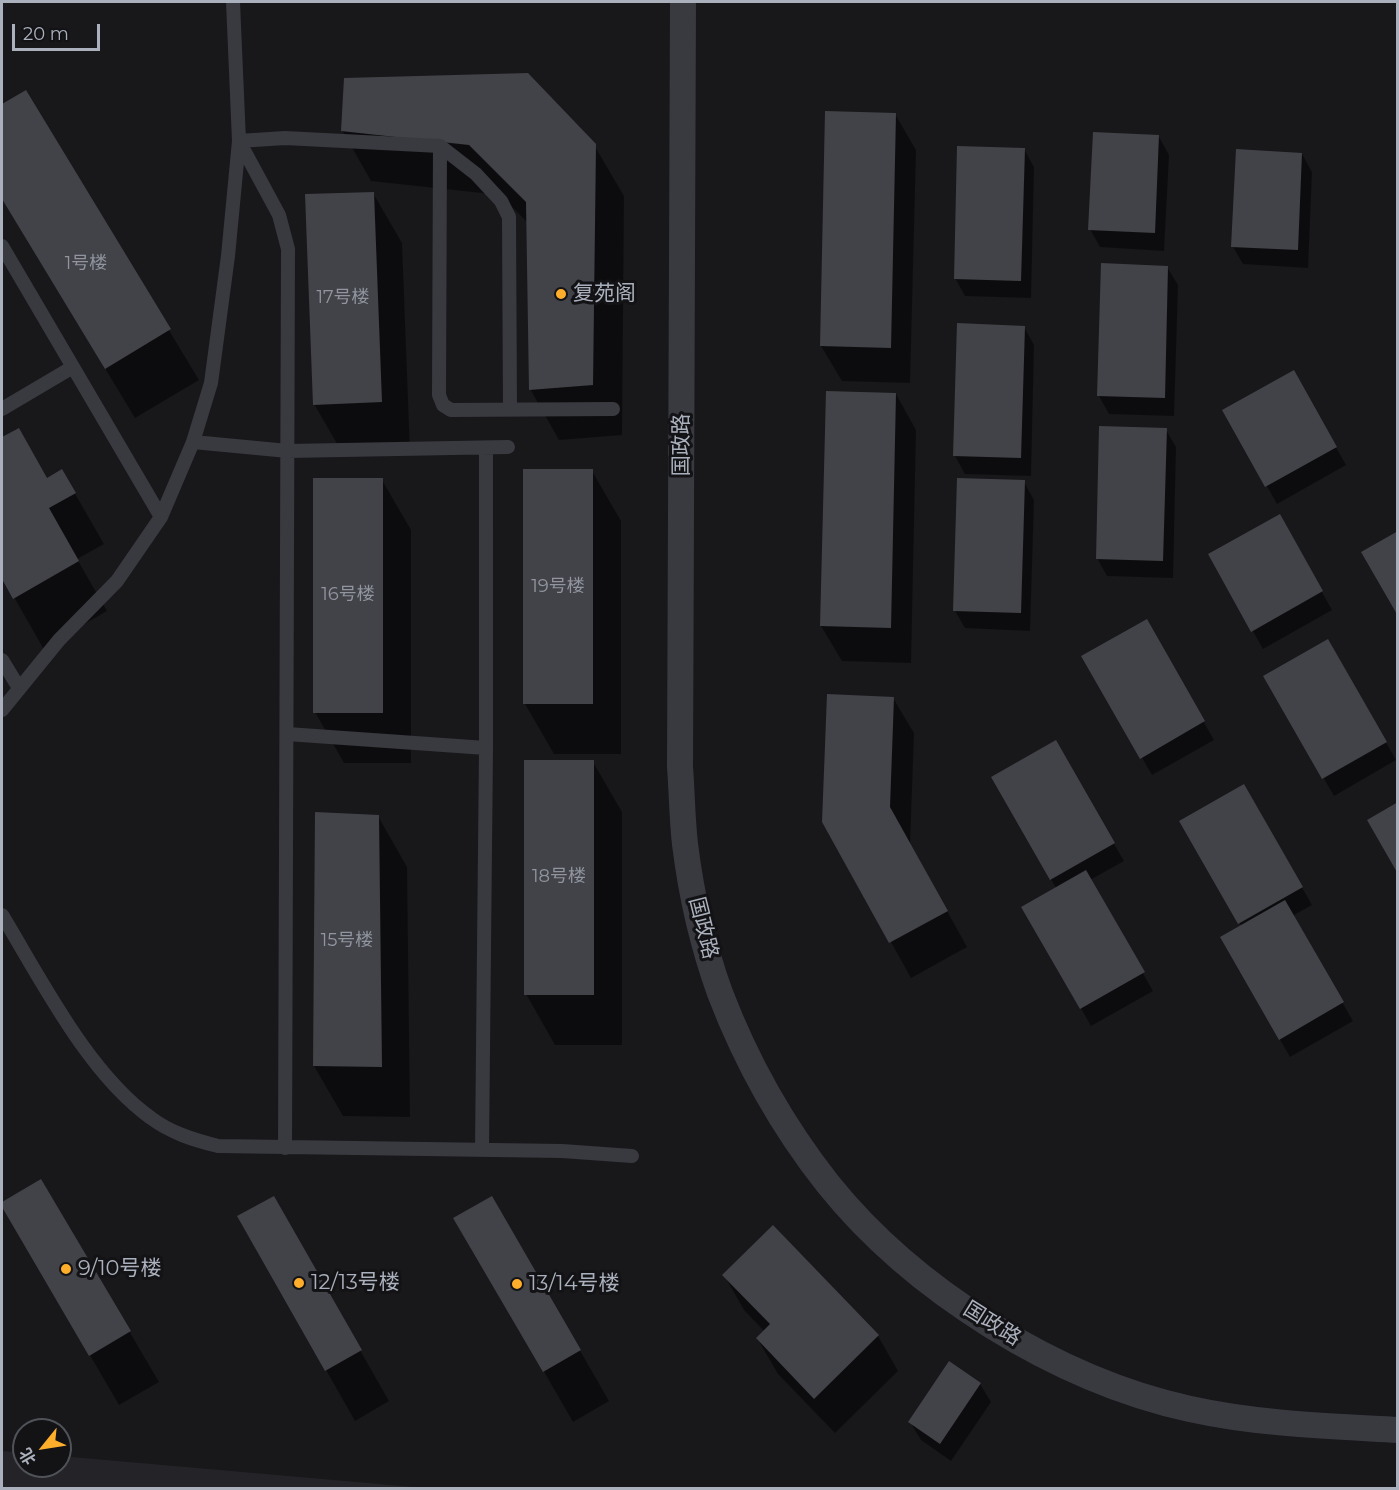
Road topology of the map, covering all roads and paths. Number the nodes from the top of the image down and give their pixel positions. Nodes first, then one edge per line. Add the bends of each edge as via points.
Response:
1 (233, 2) edge
2 (683, 2) edge
3 (239, 141) junction
4 (440, 146) junction
5 (2, 246) edge
6 (73, 367) junction
7 (2, 409) edge
8 (510, 409) junction
9 (613, 409) dead end
10 (193, 442) junction
11 (508, 447) dead end
12 (486, 448) junction
13 (288, 451) junction
14 (161, 517) junction
15 (2, 660) edge
16 (19, 688) junction
17 (2, 710) edge
18 (287, 734) junction
19 (486, 748) junction
20 (2, 915) edge
21 (285, 1148) junction
22 (482, 1150) junction
23 (632, 1156) dead end
24 (1398, 1430) edge

1 - 3 lane
2 - 24 street, 国政路 via 685,843 699,920 720,993 749,1057 785,1124 829,1185 881,1240 940,1291 1000,1331 1062,1365 1125,1391 1189,1409 1264,1422
3 - 4 lane via 285,138
3 - 10 lane via 211,383
3 - 13 lane via 279,215 288,249
4 - 8 lane via 476,174 501,201 509,217
4 - 8 lane via 439,395 443,405 451,410
5 - 6 lane
6 - 7 lane
6 - 14 lane
8 - 9 lane
10 - 13 lane
10 - 14 lane
11 - 12 lane
12 - 13 lane
12 - 19 lane
13 - 18 lane
14 - 16 lane via 117,581
15 - 16 lane
16 - 17 lane
18 - 19 lane
18 - 21 lane
19 - 22 lane
20 - 21 lane via 69,1025 114,1086 151,1119 188,1138 218,1146
21 - 22 lane
22 - 23 lane

